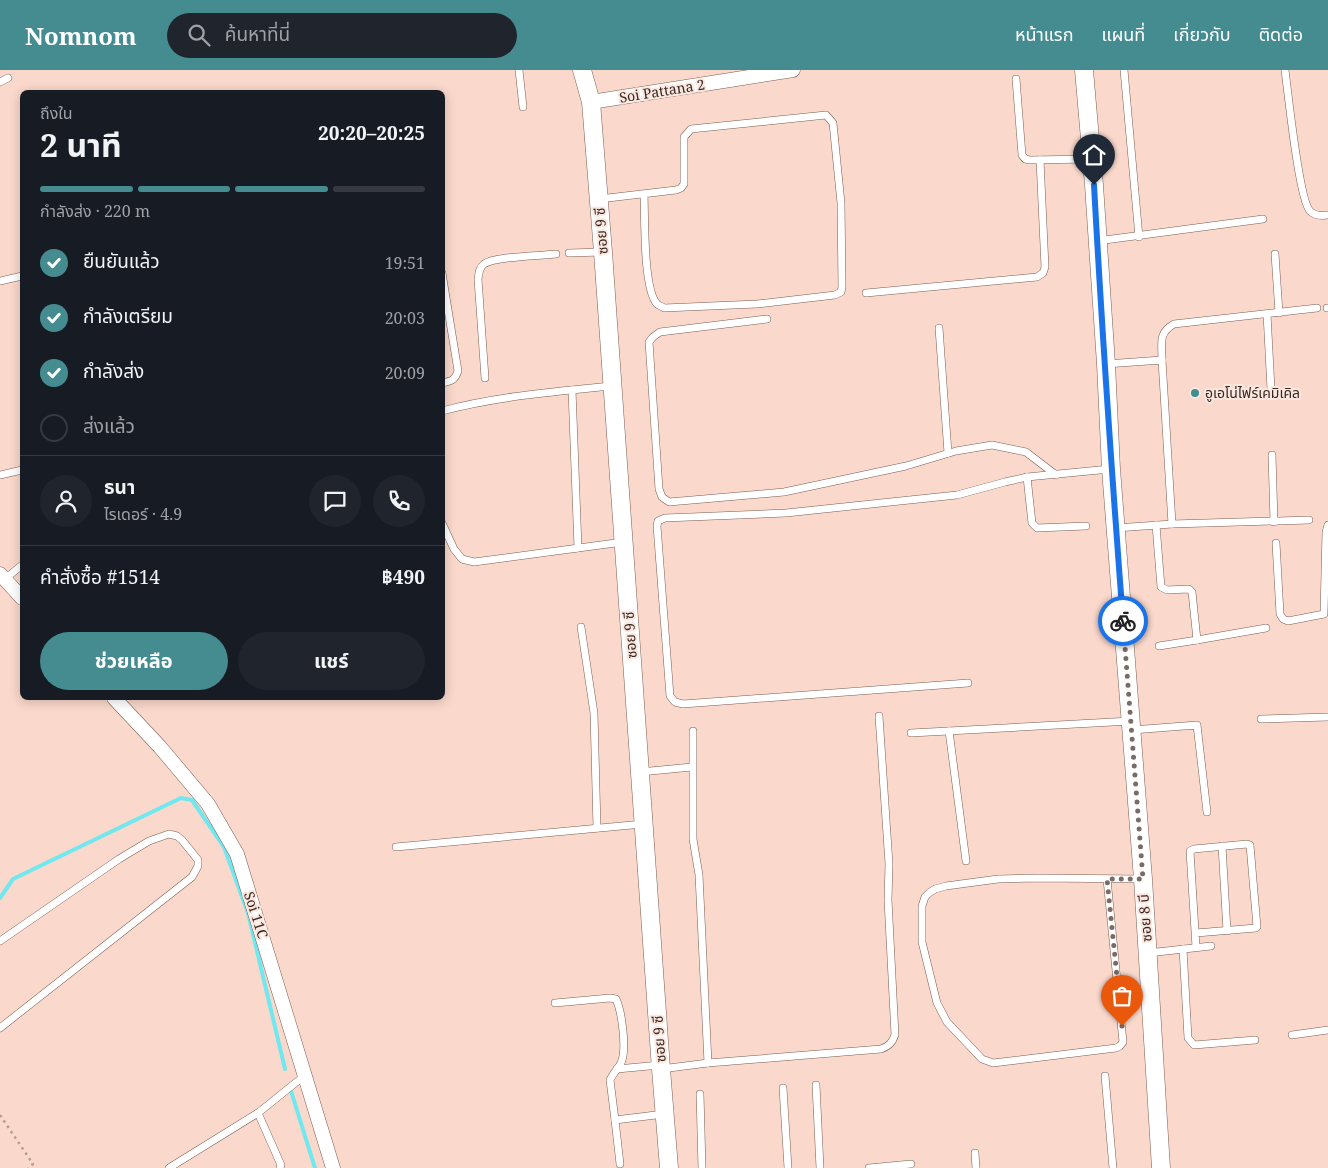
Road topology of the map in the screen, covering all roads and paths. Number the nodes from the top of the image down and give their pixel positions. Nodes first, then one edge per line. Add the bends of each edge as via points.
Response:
1 (519, 70) edge
2 (582, 70) edge
3 (793, 70) edge
4 (1084, 70) edge
5 (1124, 70) edge
6 (1285, 70) edge
7 (8, 78) dead end
8 (1016, 79) dead end
9 (0, 82) edge
10 (591, 102) junction
11 (523, 107) dead end
12 (1092, 159) junction
13 (1040, 160) junction
14 (644, 194) junction
15 (598, 199) junction
16 (1328, 214) edge
17 (1263, 219) dead end
18 (1139, 237) junction
19 (1097, 241) junction
20 (603, 252) junction
21 (569, 253) dead end
22 (556, 254) dead end
23 (1275, 254) dead end
24 (20, 276) edge
25 (0, 281) edge
26 (445, 291) edge
27 (866, 293) dead end
28 (1317, 308) dead end
29 (1279, 312) junction
30 (1267, 314) junction
31 (766, 319) dead end
32 (939, 328) dead end
33 (1162, 360) junction
34 (1106, 364) junction
35 (485, 378) dead end
36 (445, 382) edge
37 (611, 386) junction
38 (1271, 389) dead end
39 (572, 390) junction
40 (445, 410) edge
41 (948, 453) junction
42 (1272, 455) dead end
43 (1111, 469) junction
44 (20, 470) edge
45 (0, 475) edge
46 (1056, 475) junction
47 (1027, 477) junction
48 (1308, 520) dead end
49 (1274, 522) junction
50 (1172, 524) junction
51 (1156, 525) junction
52 (1328, 525) edge
53 (1086, 526) dead end
54 (1116, 528) junction
55 (445, 530) edge
56 (624, 542) junction
57 (1276, 543) dead end
58 (578, 548) junction
59 (20, 566) edge
60 (2, 576) edge
61 (20, 596) edge
62 (1326, 614) edge
63 (581, 627) dead end
64 (1266, 628) dead end
65 (1196, 640) junction
66 (1159, 646) dead end
67 (968, 682) dead end
68 (116, 700) edge
69 (878, 716) dead end
70 (1328, 717) edge
71 (1262, 719) dead end
72 (1131, 726) junction
73 (949, 730) junction
74 (692, 731) dead end
75 (911, 733) dead end
76 (692, 767) junction
77 (640, 772) junction
78 (1207, 812) dead end
79 (643, 824) junction
80 (597, 828) junction
81 (1222, 846) junction
82 (396, 847) dead end
83 (966, 860) dead end
84 (1107, 879) junction
85 (1143, 879) junction
86 (1227, 931) junction
87 (1196, 933) junction
88 (0, 941) edge
89 (1211, 946) dead end
90 (1196, 947) junction
91 (1183, 949) junction
92 (1148, 953) junction
93 (555, 1003) dead end
94 (0, 1028) edge
95 (1328, 1030) edge
96 (1292, 1035) dead end
97 (1255, 1040) dead end
98 (708, 1063) junction
99 (660, 1067) junction
100 (617, 1069) junction
101 (304, 1076) junction
102 (1105, 1076) dead end
103 (816, 1085) dead end
104 (782, 1088) dead end
105 (700, 1094) dead end
106 (258, 1113) junction
107 (665, 1114) junction
108 (0, 1115) edge
109 (615, 1120) junction
110 (975, 1153) dead end
111 (620, 1164) dead end
112 (911, 1164) dead end
113 (28, 1168) edge
114 (169, 1168) edge
115 (280, 1168) edge
116 (332, 1168) edge
117 (669, 1168) edge
118 (702, 1168) edge
119 (788, 1168) edge
120 (820, 1168) edge
121 (869, 1168) edge
122 (976, 1168) edge
123 (1113, 1168) edge
124 (1161, 1168) edge

1 - 11 lane
2 - 10 street, ซอย 9 ซี
3 - 10 street, Soi Pattana 2
4 - 12 street, ซอย 8 บี
5 - 18 lane
6 - 16 lane via 1305,202 1310,211 1320,216
7 - 9 lane
8 - 13 lane via 1022,155 1025,159
10 - 15 street, ซอย 9 ซี
12 - 13 lane
12 - 19 street, ซอย 8 บี
13 - 27 lane via 1044,267 1038,277
14 - 14 lane via 676,190 684,184 684,138 691,129 826,115 832,123 841,203 841,292 756,304 664,308 652,295 647,270
14 - 15 lane
15 - 20 street, ซอย 9 ซี
17 - 18 lane
18 - 19 lane
19 - 34 street, ซอย 8 บี
20 - 21 lane
20 - 37 street, ซอย 9 ซี
22 - 35 lane via 497,259 485,263 480,269
23 - 29 lane
24 - 25 lane
26 - 36 lane via 458,371 452,381
28 - 29 lane
29 - 30 lane
30 - 33 lane via 1174,324 1162,335
30 - 38 lane
31 - 41 lane via 660,332 649,342 662,497 669,502 784,492 906,466
32 - 41 lane
33 - 34 lane
33 - 50 lane
34 - 43 street, ซอย 8 บี
37 - 39 lane
37 - 56 street, ซอย 9 ซี
39 - 40 lane via 508,397
39 - 58 lane
41 - 46 lane via 992,445 1010,448 1026,452
42 - 49 lane
43 - 46 lane
43 - 54 street, ซอย 8 บี
44 - 45 lane
46 - 47 lane
47 - 53 lane via 1034,527
47 - 67 lane via 957,495 658,521 670,696 675,702 683,704
48 - 49 lane
49 - 50 lane
50 - 51 lane
51 - 54 lane
51 - 65 lane via 1161,587 1192,592
52 - 62 lane
54 - 72 street, ซอย 8 บี
55 - 58 lane via 462,559 474,562
56 - 58 lane
56 - 77 street, ซอย 9 ซี
57 - 62 lane via 1280,614 1283,619 1288,621
59 - 60 lane
60 - 61 street
63 - 80 lane via 594,713
64 - 65 lane
65 - 66 lane
68 - 101 street, Soi 11C via 160,746 208,804 237,854
69 - 98 lane via 888,864 895,1035 892,1042 881,1049
70 - 71 lane
72 - 73 lane
72 - 78 lane via 1199,724
72 - 85 street, ซอย 8 บี
73 - 75 lane
73 - 83 lane
74 - 76 lane
76 - 77 lane
76 - 98 lane via 693,839 699,874
77 - 79 street, ซอย 9 ซี
79 - 80 lane
79 - 99 street, ซอย 9 ซี
80 - 82 lane
81 - 86 lane
81 - 86 lane via 1247,844 1251,848 1258,925 1256,928
81 - 87 lane via 1190,851
84 - 84 lane via 998,879 946,886 925,897 922,942 937,1003 947,1022 982,1059 993,1063 1116,1048 1123,1042
84 - 85 lane
85 - 92 street, ซอย 8 บี
86 - 87 lane
87 - 90 lane
88 - 94 lane via 149,842 169,834 177,836 198,860 192,877
89 - 90 lane
90 - 91 lane
91 - 92 lane
91 - 97 lane via 1190,1042
92 - 124 street, ซอย 8 บี
93 - 100 lane via 616,1000 620,1007 624,1051
95 - 96 lane
98 - 99 lane
99 - 100 lane
99 - 107 street, ซอย 9 ซี
100 - 109 lane via 610,1080
101 - 106 lane
101 - 116 street, Soi 11C
102 - 123 lane
103 - 120 lane
104 - 119 lane
105 - 118 lane
106 - 114 lane
106 - 115 lane
107 - 109 lane
107 - 117 street, ซอย 9 ซี
108 - 113 path via 33,1164
109 - 111 lane
110 - 122 lane
112 - 121 lane

